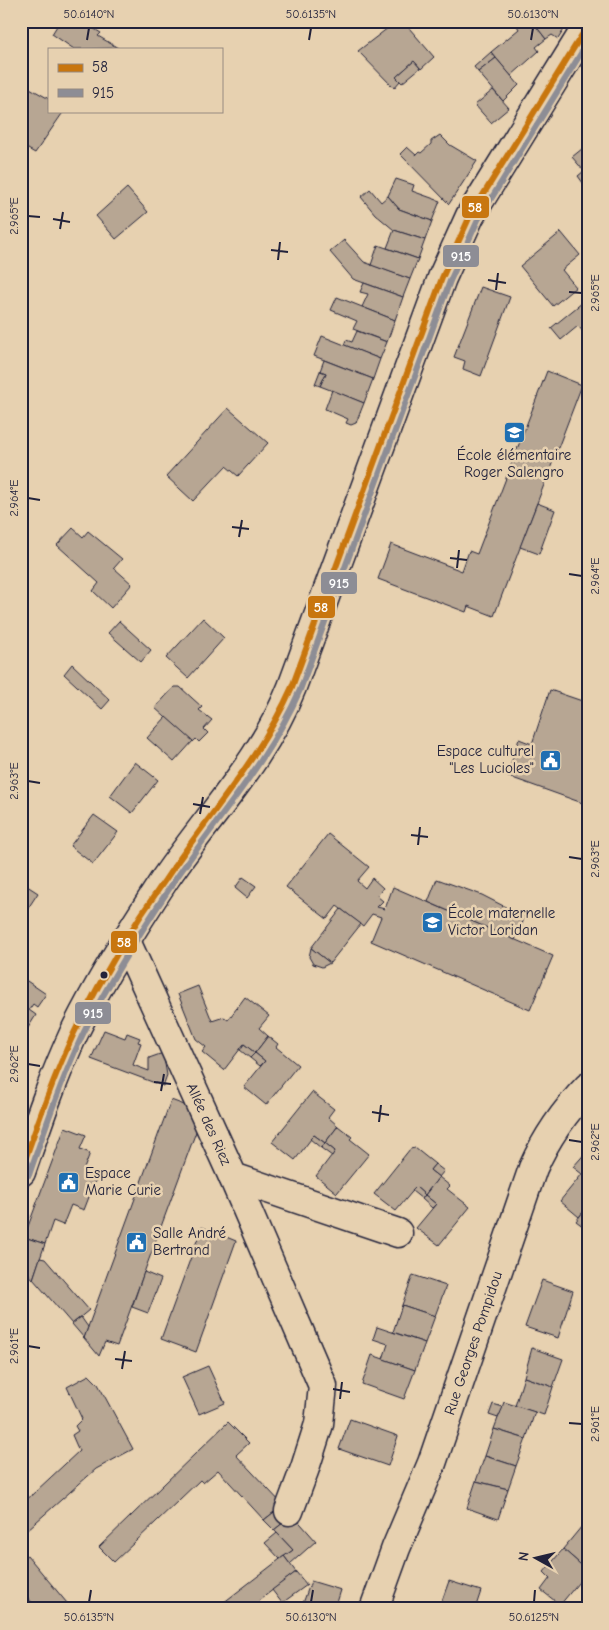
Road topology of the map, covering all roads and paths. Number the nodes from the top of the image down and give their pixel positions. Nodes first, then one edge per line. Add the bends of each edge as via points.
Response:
1 (588, 25) edge
2 (126, 941) junction
3 (588, 1087) edge
4 (21, 1172) edge
5 (233, 1177) junction
6 (398, 1233) dead end
7 (289, 1511) dead end
8 (374, 1609) edge

1 - 2 street via 457,241 278,718
2 - 4 street via 66,1051
2 - 5 street, Allée des Riez
3 - 8 street, Rue Georges Pompidou via 556,1123 542,1148 432,1463
5 - 6 street, Allée des Riez
5 - 7 street via 323,1386 319,1424

